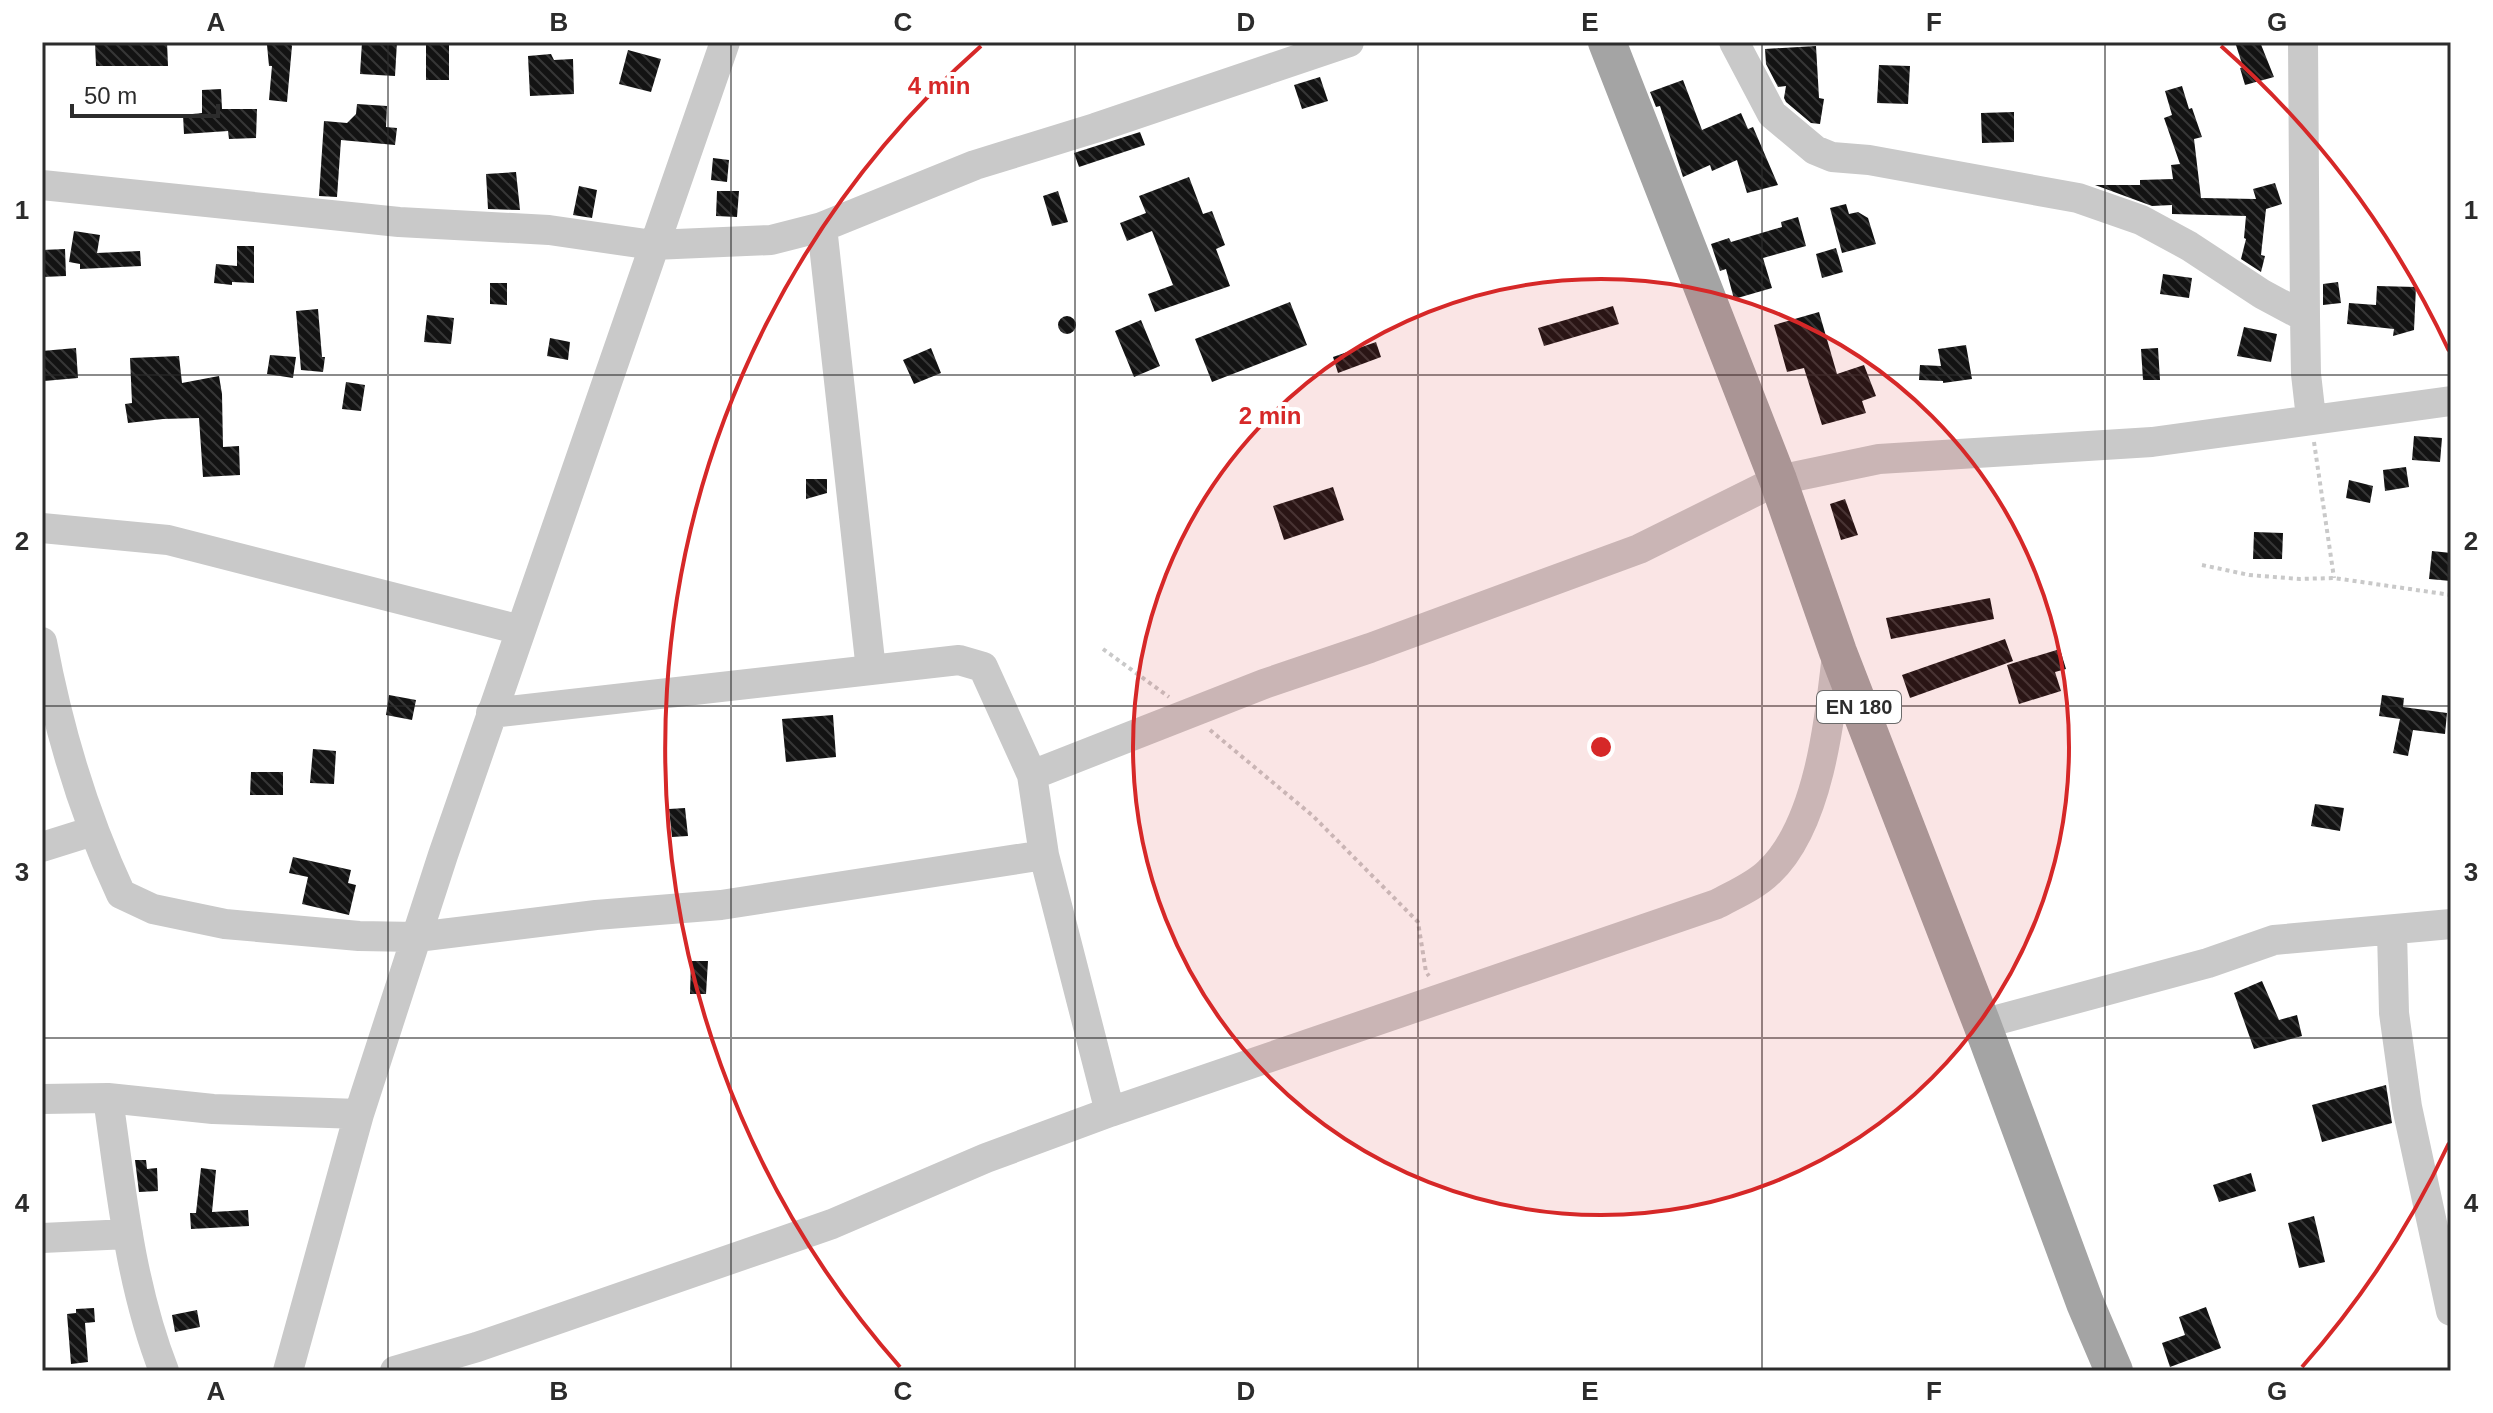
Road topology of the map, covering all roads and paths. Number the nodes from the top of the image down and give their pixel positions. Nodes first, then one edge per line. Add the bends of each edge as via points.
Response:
1 (725, 42) edge
2 (1349, 42) edge
3 (1607, 42) edge
4 (1734, 42) edge
5 (2303, 42) edge
6 (42, 185) edge
7 (822, 227) junction
8 (653, 245) junction
9 (2305, 317) junction
10 (2451, 401) edge
11 (2311, 418) junction
12 (1778, 480) junction
13 (42, 528) edge
14 (2202, 565) dead end
15 (2334, 578) junction
16 (2451, 595) edge
17 (521, 630) junction
18 (42, 642) edge
19 (1103, 649) dead end
20 (1838, 652) junction
21 (871, 670) junction
22 (1189, 712) junction
23 (491, 713) junction
24 (1032, 775) junction
25 (93, 831) junction
26 (42, 847) edge
27 (1044, 855) junction
28 (2451, 924) edge
29 (2392, 931) junction
30 (417, 937) junction
31 (1446, 997) junction
32 (1982, 1024) junction
33 (108, 1098) junction
34 (42, 1099) edge
35 (1110, 1112) junction
36 (359, 1114) junction
37 (128, 1234) junction
38 (42, 1238) edge
39 (2451, 1311) edge
40 (164, 1371) edge
41 (288, 1371) edge
42 (395, 1371) edge
43 (2114, 1371) edge

1 - 8 street
2 - 7 street via 975,165
3 - 12 main road, EN 180
4 - 9 street via 1772,114 1815,150 2078,198 2141,220
5 - 9 street
6 - 8 street via 367,220 549,230
7 - 8 street via 771,240
7 - 21 street
8 - 17 street
9 - 11 street
10 - 11 street
11 - 12 street via 2152,442 1879,459
11 - 15 path
12 - 20 main road, EN 180
12 - 22 street via 1639,549
13 - 17 street via 168,540
14 - 15 path via 2249,575
15 - 16 path
17 - 23 street
18 - 25 street
19 - 22 path
20 - 31 street via 1820,768 1790,848 1768,874 1717,904
20 - 32 main road, EN 180
21 - 23 street
21 - 24 street via 959,660 983,667
22 - 24 street
22 - 31 path via 1313,816 1418,922 1426,972
23 - 30 street
24 - 27 street
25 - 26 street
25 - 30 street via 121,894 153,909 225,924
27 - 30 street via 721,905
27 - 35 street
28 - 29 street
29 - 32 street via 2274,940
29 - 39 street via 2394,1013 2407,1107
30 - 36 street
31 - 35 street
32 - 43 main road, EN 180
33 - 34 street
33 - 36 street via 213,1109
33 - 37 street
35 - 42 street via 832,1224
36 - 41 street
37 - 38 street
37 - 40 street

